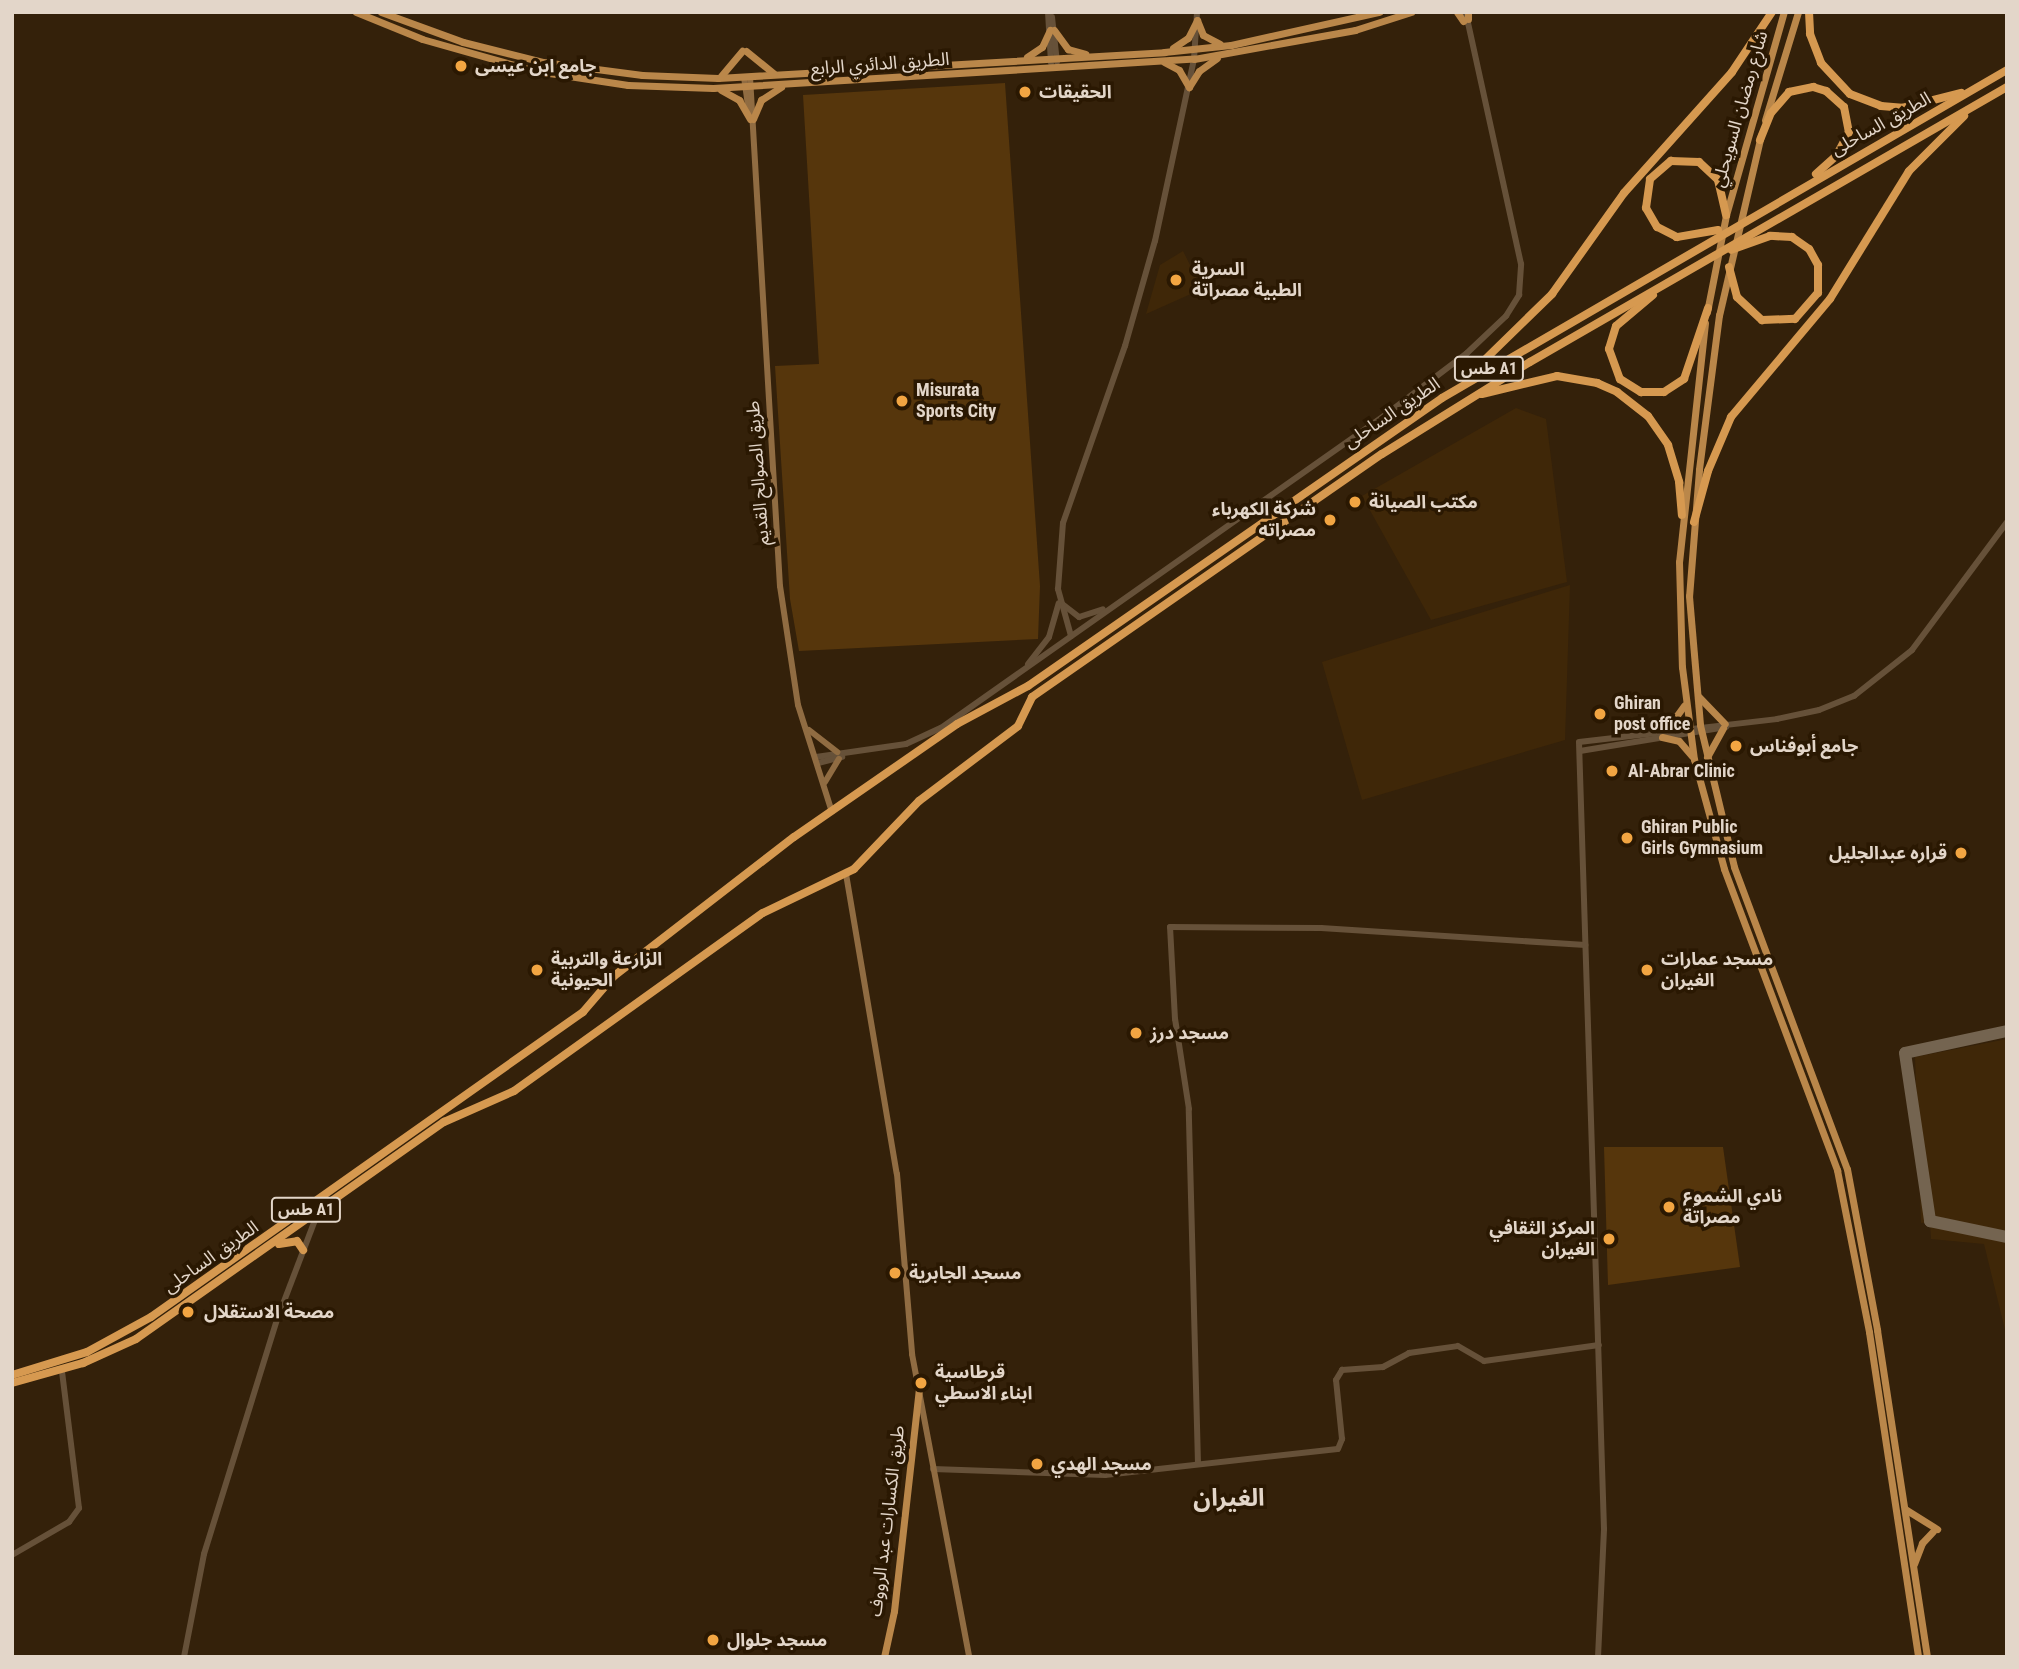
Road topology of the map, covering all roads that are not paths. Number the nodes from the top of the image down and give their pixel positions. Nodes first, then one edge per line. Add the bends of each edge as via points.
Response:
1 (356, 12) edge
2 (381, 12) edge
3 (1050, 12) edge
4 (1379, 12) edge
5 (1411, 12) edge
6 (1772, 12) edge
7 (1784, 12) edge
8 (1798, 12) edge
9 (1809, 12) edge
10 (1197, 16) edge
11 (1464, 17) edge
12 (1052, 30) junction
13 (1231, 45) junction
14 (1195, 48) junction
15 (1164, 52) junction
16 (1223, 55) junction
17 (1100, 56) junction
18 (1054, 58) junction
19 (1194, 59) junction
20 (1018, 60) junction
21 (1160, 61) junction
22 (1055, 68) junction
23 (2007, 70) edge
24 (778, 76) junction
25 (747, 77) junction
26 (718, 78) junction
27 (785, 85) junction
28 (748, 87) junction
29 (713, 88) junction
30 (1189, 88) junction
31 (2007, 88) edge
32 (1974, 89) junction
33 (1970, 110) junction
34 (752, 122) junction
35 (1760, 140) junction
36 (1791, 193) junction
37 (1726, 215) junction
38 (1735, 225) junction
39 (1708, 258) junction
40 (1730, 263) junction
41 (1676, 276) junction
42 (1708, 308) junction
43 (1441, 398) junction
44 (1469, 398) junction
45 (1682, 515) junction
46 (1694, 522) junction
47 (2007, 522) edge
48 (1124, 599) junction
49 (1059, 601) junction
50 (1138, 608) junction
51 (1144, 618) junction
52 (1071, 636) junction
53 (1019, 673) junction
54 (1698, 695) junction
55 (1685, 698) junction
56 (805, 726) junction
57 (1726, 726) junction
58 (1667, 729) junction
59 (1700, 729) junction
60 (1690, 730) junction
61 (1662, 737) junction
62 (1580, 751) junction
63 (838, 755) junction
64 (817, 760) junction
65 (1694, 760) junction
66 (1706, 761) junction
67 (825, 783) junction
68 (832, 812) junction
69 (846, 874) junction
70 (1585, 945) junction
71 (317, 1215) junction
72 (273, 1245) junction
73 (303, 1250) junction
74 (1599, 1345) junction
75 (62, 1371) junction
76 (12, 1375) edge
77 (12, 1383) edge
78 (919, 1388) junction
79 (1198, 1464) junction
80 (933, 1469) junction
81 (1905, 1509) junction
82 (12, 1555) edge
83 (1913, 1568) junction
84 (184, 1657) edge
85 (884, 1657) edge
86 (970, 1657) edge
87 (1598, 1657) edge
88 (1918, 1657) edge
89 (1927, 1657) edge

1 - 29 main road, الطريق الدائري الرابع via 422,39 536,71 628,85
2 - 26 main road, الطريق الدائري الرابع via 463,42 543,62 642,75
3 - 12 street
4 - 13 main road, الطريق الدائري الرابع
5 - 16 main road, الطريق الدائري الرابع via 1355,30
6 - 43 highway via 1732,72 1624,193 1533,316
7 - 37 main road, شارع رمضان السويحلي
8 - 35 main road, شارع رمضان السويحلي
9 - 32 highway via 1810,34 1821,63 1838,85 1861,100 1902,108
10 - 13 main road via 1207,39
10 - 14 street
10 - 15 main road via 1183,43
11 - 48 street via 1521,264 1516,302 1493,330 1446,370
12 - 17 main road via 1068,49
12 - 18 street
12 - 20 main road via 1038,51
13 - 14 main road, الطريق الدائري الرابع
14 - 15 main road, الطريق الدائري الرابع
14 - 19 street
15 - 17 main road, الطريق الدائري الرابع
16 - 19 main road, الطريق الدائري الرابع
16 - 30 main road via 1204,66
17 - 18 main road, الطريق الدائري الرابع
18 - 20 main road, الطريق الدائري الرابع
18 - 22 street
19 - 21 main road, الطريق الدائري الرابع
19 - 30 street
20 - 24 main road, الطريق الدائري الرابع
21 - 22 main road, الطريق الدائري الرابع
21 - 30 main road via 1179,70
22 - 27 main road, الطريق الدائري الرابع
23 - 32 highway, طس A1
24 - 25 main road, الطريق الدائري الرابع
24 - 26 main road via 744,51
25 - 26 main road, الطريق الدائري الرابع
25 - 28 main road, طريق الصوالح القديم
27 - 28 main road, الطريق الدائري الرابع
27 - 34 main road via 767,94
28 - 29 main road, الطريق الدائري الرابع
28 - 34 main road, طريق الصوالح القديم
29 - 34 main road via 735,96
30 - 49 street via 1136,310 1065,516
31 - 33 highway, طس A1
32 - 36 highway, الطريق الساحلى / طس A1
33 - 39 highway, الطريق الساحلى / طس A1
33 - 46 highway via 1909,171 1830,299 1731,417
34 - 56 main road, طريق الصوالح القديم via 780,586
35 - 36 highway via 1771,113 1789,92 1813,87 1826,91 1844,107 1849,132 1844,145
35 - 40 main road, شارع رمضان السويحلي
36 - 38 highway, الطريق الساحلى / طس A1
37 - 38 highway via 1718,180 1699,162 1671,161 1650,179 1646,208 1666,234 1690,237
37 - 42 main road, شارع رمضان السويحلي
38 - 43 highway, الطريق الساحلى / طس A1
39 - 40 highway via 1759,239 1792,237 1808,249 1818,265 1818,293 1795,319 1762,320 1742,306
39 - 41 highway, الطريق الساحلى / طس A1
40 - 46 main road, شارع رمضان السويحلي via 1710,372
41 - 42 highway via 1616,326 1609,349 1620,379 1641,392 1664,392 1677,386 1690,369
41 - 44 highway, الطريق الساحلى / طس A1
42 - 45 main road, شارع رمضان السويحلي
43 - 50 highway, الطريق الساحلى / طس A1
44 - 45 highway via 1557,376 1597,383 1617,392 1648,416 1668,445 1679,482
44 - 51 highway, الطريق الساحلى / طس A1
45 - 55 main road, شارع رمضان السويحلي via 1679,603
46 - 54 main road, شارع رمضان السويحلي via 1689,596
47 - 57 street via 1927,631 1878,681 1819,710
48 - 49 street via 1079,617
48 - 52 street
49 - 52 street
49 - 53 street via 1049,637
50 - 51 highway
50 - 68 highway, الطريق الساحلى / طس A1 via 1028,686 957,724
51 - 69 highway, الطريق الساحلى / طس A1 via 1032,697 1018,726 919,802
52 - 53 street
53 - 63 street via 928,735 906,744
54 - 57 main road
54 - 59 main road, شارع رمضان السويحلي
55 - 58 main road via 1682,713
55 - 60 main road, شارع رمضان السويحلي
56 - 63 main road
56 - 64 main road, طريق الصوالح القديم
57 - 59 street
57 - 66 main road
58 - 60 street
58 - 62 street via 1579,742
59 - 60 street
59 - 66 main road, شارع رمضان السويحلي
60 - 61 street
60 - 65 main road, شارع رمضان السويحلي
61 - 62 street
61 - 65 main road via 1679,741
62 - 70 street
63 - 64 street
63 - 67 main road
64 - 67 main road, طريق الصوالح القديم
65 - 88 main road, شارع رمضان السويحلي via 1724,869 1829,1139 1840,1181 1869,1332
66 - 81 main road, شارع رمضان السويحلي via 1734,867 1847,1169
67 - 68 main road, طريق الصوالح القديم
68 - 76 highway, الطريق الساحلى / طس A1 via 642,954 607,983 583,1012 152,1317 87,1352
69 - 71 highway, الطريق الساحلى / طس A1 via 762,913 514,1091 444,1122
69 - 78 main road via 897,1174 903,1282
70 - 74 street
70 - 79 street via 1321,928 1170,927 1175,1019 1189,1109
71 - 72 highway, الطريق الساحلى / طس A1
71 - 73 street
72 - 73 highway via 293,1241
72 - 75 highway, الطريق الساحلى / طس A1 via 136,1339
73 - 84 street via 204,1554
74 - 79 street via 1484,1361 1458,1346 1409,1353 1383,1367 1342,1370 1336,1380 1342,1439 1338,1449
74 - 87 street via 1604,1539
75 - 77 highway, الطريق الساحلى / طس A1
75 - 82 street via 79,1508 69,1522
78 - 80 main road
78 - 85 main road, طريق الكسارات عبد الرووف via 894,1611
79 - 80 street via 1086,1476
80 - 86 main road
81 - 83 main road, شارع رمضان السويحلي
81 - 83 main road via 1935,1530 1920,1546
83 - 89 main road, شارع رمضان السويحلي

